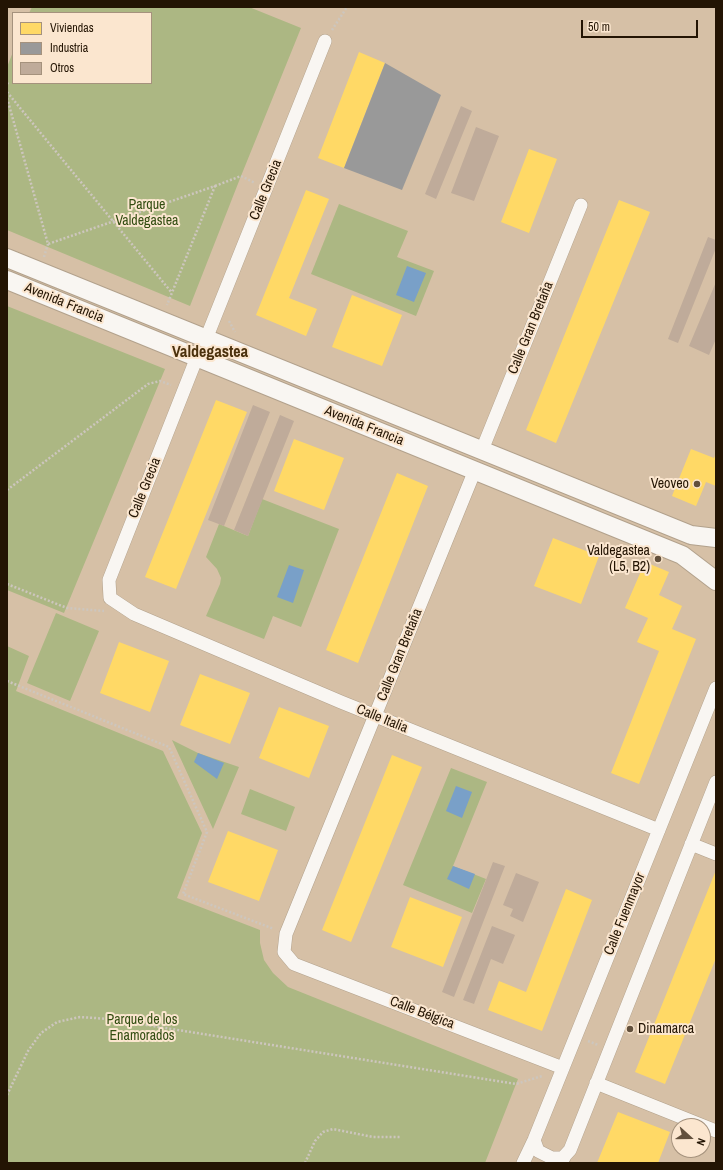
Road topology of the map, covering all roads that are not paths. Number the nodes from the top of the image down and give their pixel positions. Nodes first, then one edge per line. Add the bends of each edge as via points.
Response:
1 (325, 41) road end
2 (581, 205) dead end
3 (7, 258) edge
4 (7, 280) edge
5 (206, 339) junction
6 (198, 358) junction
7 (482, 450) junction
8 (475, 470) junction
9 (716, 538) edge
10 (716, 581) edge
11 (110, 598) joint
12 (716, 688) edge
13 (376, 716) junction
14 (716, 782) edge
15 (659, 830) junction
16 (691, 844) junction
17 (716, 854) edge
18 (284, 952) joint
19 (563, 1068) junction
20 (596, 1083) junction
21 (716, 1131) edge
22 (534, 1140) junction
23 (561, 1160) edge
24 (523, 1163) edge

1 - 5 street, Calle Grecia
2 - 7 street, Calle Gran Bretaña
3 - 5 main road, Avenida Francia
4 - 6 main road, Avenida Francia
5 - 7 main road, Avenida Francia
6 - 8 main road, Avenida Francia
6 - 11 street, Calle Grecia via 109,580
7 - 9 main road, Avenida Francia via 691,535
8 - 10 main road, Avenida Francia via 682,555
8 - 13 street, Calle Gran Bretaña
11 - 13 street, Calle Italia via 134,614
12 - 15 street, Calle Fuenmayor
13 - 15 street, Calle Italia
13 - 18 street, Calle Gran Bretaña via 286,934
14 - 16 street
15 - 19 street, Calle Fuenmayor
16 - 17 street
16 - 20 street
18 - 19 street, Calle Bélgica via 294,964
19 - 22 street, Calle Fuenmayor
20 - 21 street
20 - 23 street via 570,1150
22 - 23 street via 538,1151
22 - 24 street, Calle Fuenmayor

